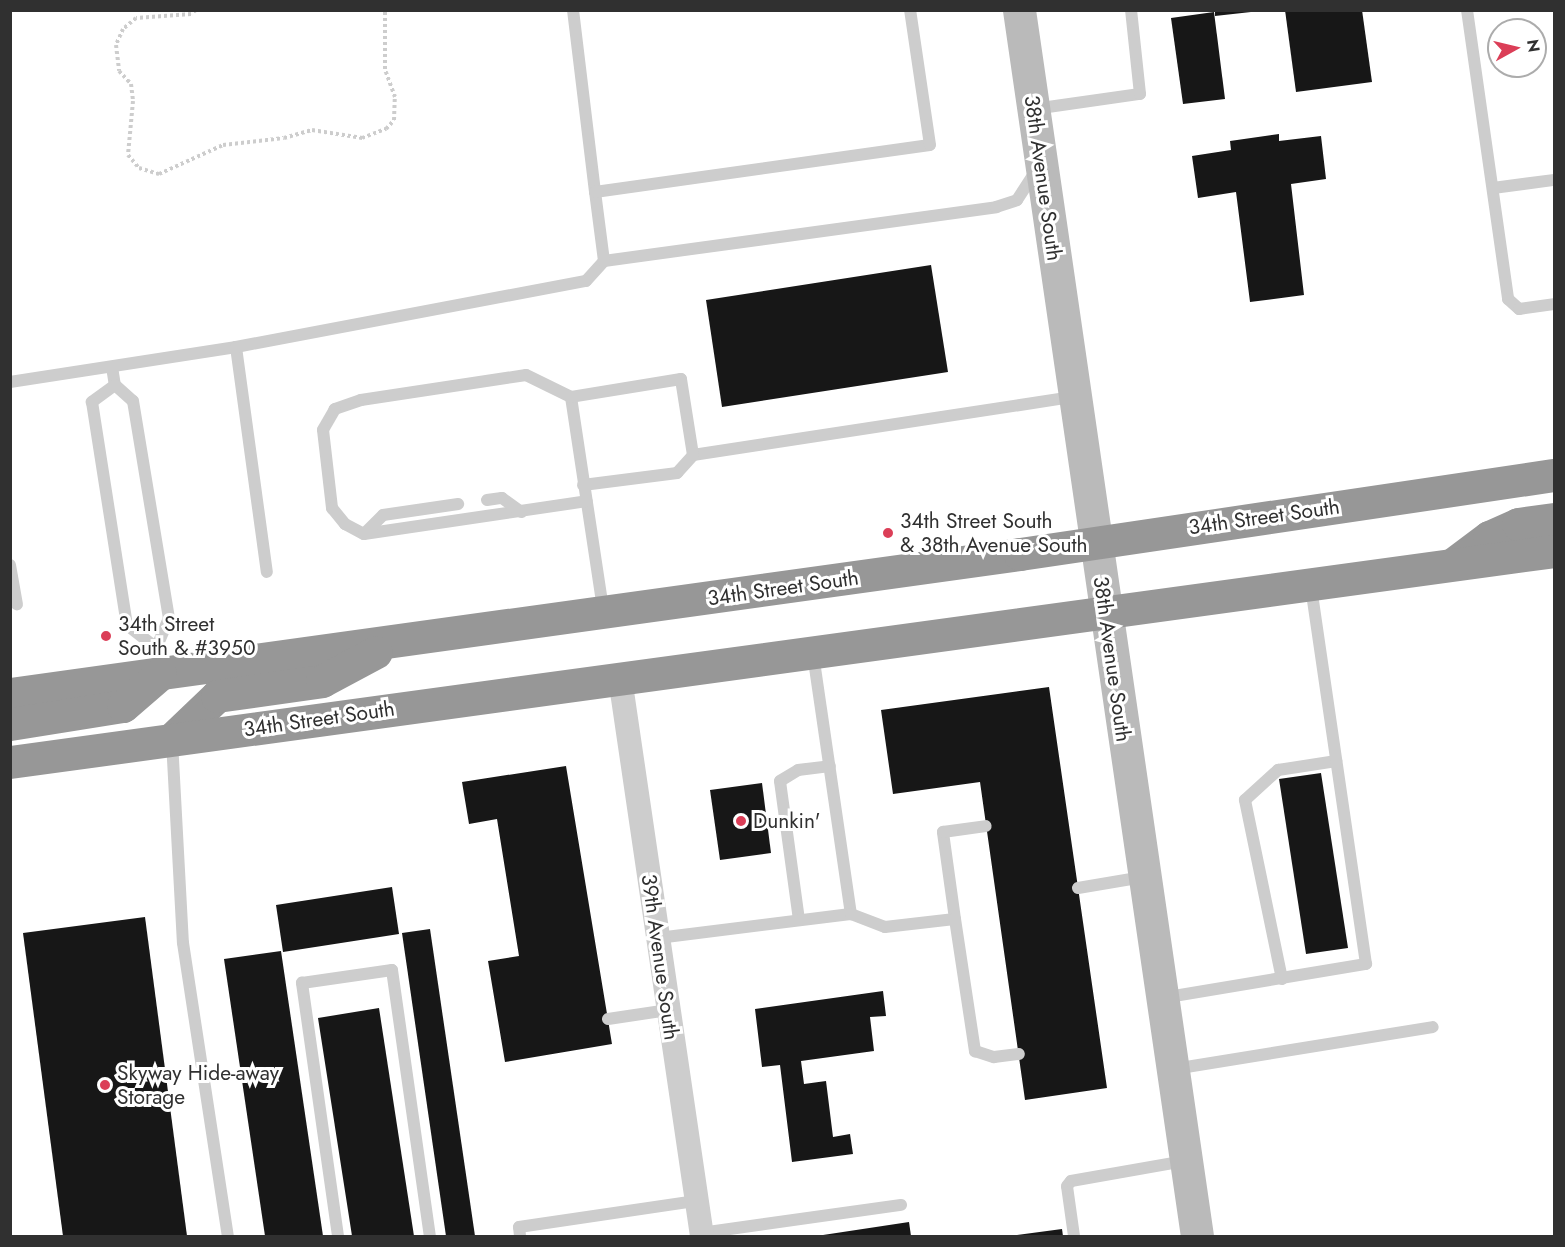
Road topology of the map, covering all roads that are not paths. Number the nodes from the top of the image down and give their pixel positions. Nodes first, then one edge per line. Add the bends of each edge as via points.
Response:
1 (573, 10) edge
2 (910, 10) edge
3 (1019, 10) edge
4 (1131, 10) edge
5 (1467, 10) edge
6 (1033, 110) junction
7 (1041, 164) junction
8 (1554, 180) edge
9 (1493, 188) junction
10 (595, 192) junction
11 (604, 261) junction
12 (1554, 304) edge
13 (236, 347) junction
14 (112, 367) junction
15 (10, 382) edge
16 (115, 385) junction
17 (571, 397) junction
18 (1073, 397) junction
19 (693, 455) junction
20 (1554, 475) edge
21 (584, 485) junction
22 (487, 500) dead end
23 (587, 501) junction
24 (458, 504) dead end
25 (521, 512) junction
26 (1554, 519) edge
27 (364, 534) junction
28 (1095, 542) junction
29 (1554, 551) edge
30 (10, 565) edge
31 (1449, 567) junction
32 (267, 572) dead end
33 (1310, 584) junction
34 (16, 604) dead end
35 (1104, 612) junction
36 (604, 614) junction
37 (397, 642) junction
38 (813, 652) junction
39 (158, 661) junction
40 (620, 678) junction
41 (10, 694) edge
42 (10, 724) edge
43 (172, 739) junction
44 (1336, 761) junction
45 (10, 762) edge
46 (830, 766) junction
47 (986, 826) dead end
48 (1143, 877) junction
49 (1078, 888) dead end
50 (852, 914) junction
51 (955, 919) junction
52 (799, 920) junction
53 (658, 938) junction
54 (1282, 979) junction
55 (1161, 998) junction
56 (668, 1010) junction
57 (608, 1019) dead end
58 (1433, 1027) dead end
59 (1019, 1054) dead end
60 (1172, 1069) junction
61 (1186, 1161) junction
62 (696, 1201) junction
63 (901, 1205) dead end
64 (702, 1235) edge
65 (228, 1236) edge
66 (338, 1236) edge
67 (430, 1236) edge
68 (520, 1236) edge
69 (1074, 1236) edge
70 (1197, 1236) edge

1 - 10 lane
2 - 10 lane via 930,145
3 - 6 street, 38th Avenue South
4 - 6 lane via 1140,94
5 - 9 lane
6 - 7 street, 38th Avenue South
7 - 11 lane via 1017,200 996,207
7 - 18 street, 38th Avenue South
8 - 9 lane
9 - 12 lane via 1508,299 1519,309
10 - 11 lane
11 - 13 lane via 586,281
13 - 14 lane
13 - 32 lane
14 - 15 lane
14 - 16 lane
16 - 39 lane via 133,401 169,618
16 - 39 lane via 92,402 97,437 127,625
17 - 19 lane via 681,379
17 - 21 lane
17 - 27 lane via 526,375 379,397 335,409 323,430 332,508 345,524
18 - 19 lane
18 - 28 street, 38th Avenue South
19 - 21 lane via 677,473
20 - 28 highway, 34th Street South
21 - 23 lane
22 - 25 lane via 502,498
23 - 25 lane
23 - 36 lane
24 - 27 lane via 383,515
25 - 27 lane
26 - 31 highway via 1518,524 1489,537
28 - 35 street, 38th Avenue South
28 - 36 highway, 34th Street South
29 - 31 highway, 34th Street South
30 - 34 lane
31 - 33 highway, 34th Street South
33 - 35 highway, 34th Street South
33 - 44 lane
35 - 38 highway, 34th Street South
35 - 48 street, 38th Avenue South
36 - 37 highway, 34th Street South
37 - 39 highway, 34th Street South
37 - 43 highway via 322,681 217,696
38 - 40 highway, 34th Street South
38 - 46 lane
39 - 41 highway, 34th Street South
39 - 42 highway via 123,706
40 - 43 highway, 34th Street South
40 - 53 street, 39th Avenue South
43 - 45 highway, 34th Street South
43 - 65 lane via 183,943
44 - 54 lane via 1278,770 1245,800
44 - 54 lane via 1366,964
46 - 50 lane
46 - 52 lane via 798,770 780,781
47 - 51 lane via 943,832
48 - 49 lane
48 - 55 street, 38th Avenue South
50 - 51 lane via 885,927
50 - 52 lane
51 - 59 lane via 975,1051 994,1057
52 - 53 lane
53 - 56 street, 39th Avenue South
54 - 55 lane
55 - 60 street, 38th Avenue South
56 - 57 lane
56 - 62 street, 39th Avenue South
58 - 60 lane
60 - 61 street, 38th Avenue South
61 - 69 lane via 1071,1181 1067,1186
61 - 70 street, 38th Avenue South
62 - 64 street, 39th Avenue South
62 - 68 lane via 519,1227
63 - 64 lane
66 - 67 lane via 302,983 392,970

